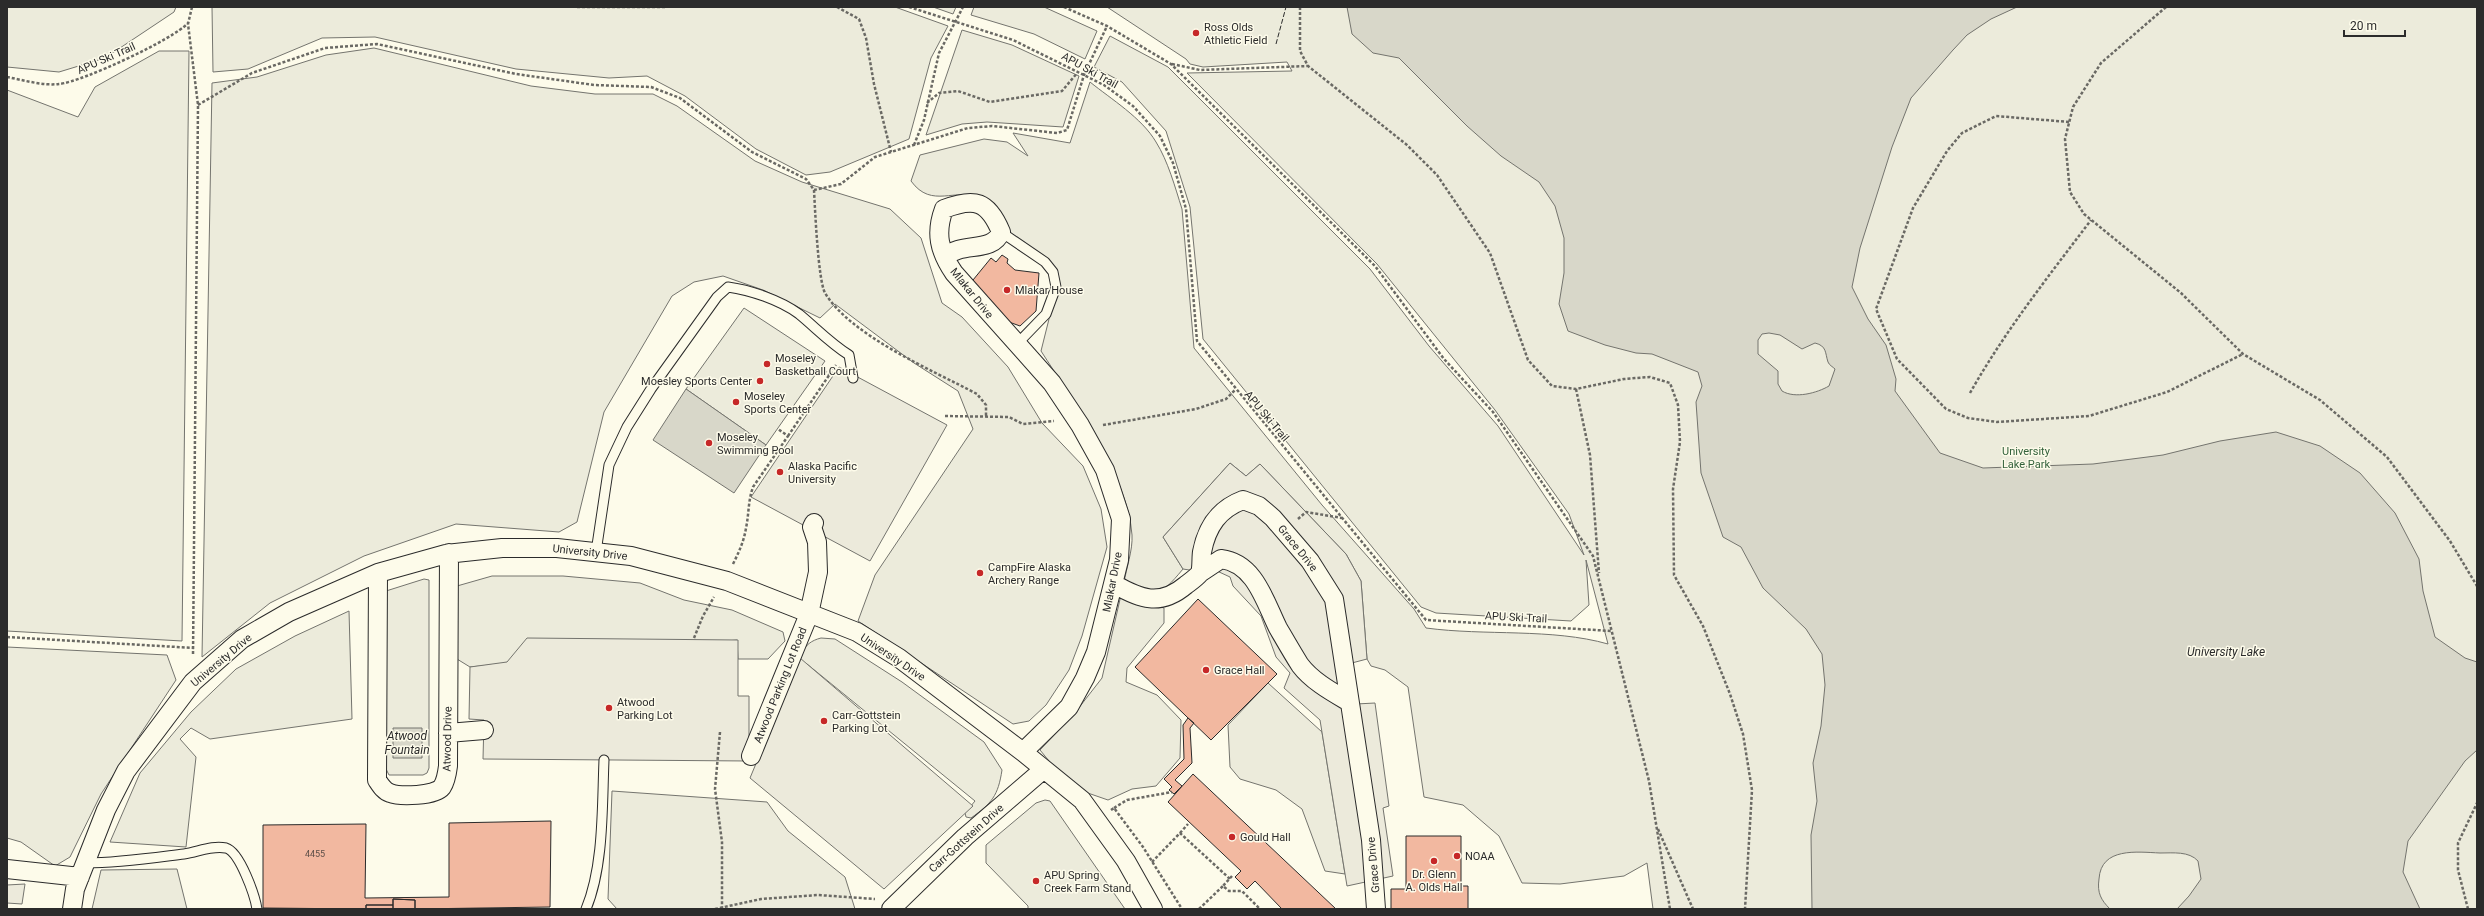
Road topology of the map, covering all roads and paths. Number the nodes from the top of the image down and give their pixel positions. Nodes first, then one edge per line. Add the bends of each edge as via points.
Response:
1 (192, 7) edge
2 (577, 7) edge
3 (664, 7) edge
4 (837, 7) edge
5 (909, 7) edge
6 (963, 7) edge
7 (1064, 7) edge
8 (1300, 7) edge
9 (2166, 7) edge
10 (956, 22) junction
11 (188, 24) junction
12 (1107, 26) junction
13 (1171, 64) junction
14 (1308, 66) junction
15 (1078, 72) junction
16 (1084, 75) junction
17 (7, 78) edge
18 (927, 102) junction
19 (198, 105) junction
20 (2069, 122) junction
21 (914, 146) junction
22 (891, 152) junction
23 (814, 190) junction
24 (2091, 220) junction
25 (1001, 232) junction
26 (945, 257) junction
27 (1016, 345) junction
28 (2243, 354) junction
29 (837, 364) dead end
30 (820, 368) dead end
31 (830, 375) junction
32 (853, 378) dead end
33 (1576, 389) junction
34 (1970, 393) dead end
35 (986, 416) dead end
36 (778, 429) dead end
37 (788, 436) junction
38 (1342, 518) junction
39 (814, 523) dead end
40 (1284, 531) junction
41 (596, 552) junction
42 (449, 554) junction
43 (378, 573) junction
44 (1200, 573) junction
45 (727, 581) junction
46 (1600, 581) junction
47 (1114, 584) junction
48 (2477, 586) edge
49 (809, 614) junction
50 (1612, 631) junction
51 (7, 637) edge
52 (694, 638) dead end
53 (1349, 702) junction
54 (484, 730) dead end
55 (720, 732) dead end
56 (448, 733) junction
57 (1023, 752) junction
58 (751, 756) dead end
59 (604, 760) dead end
60 (1044, 769) junction
61 (1172, 792) dead end
62 (2477, 803) edge
63 (1114, 808) dead end
64 (1188, 824) dead end
65 (1656, 825) junction
66 (1180, 833) junction
67 (1152, 862) dead end
68 (7, 869) edge
69 (83, 870) junction
70 (1232, 876) dead end
71 (1230, 879) junction
72 (1223, 886) junction
73 (884, 904) edge
74 (722, 908) edge
75 (72, 909) edge
76 (257, 909) edge
77 (586, 909) edge
78 (715, 909) edge
79 (1153, 909) edge
80 (1199, 909) edge
81 (1260, 909) edge
82 (1376, 909) edge
83 (1670, 909) edge
84 (1693, 909) edge
85 (1745, 909) edge
86 (2468, 909) edge

1 - 11 path
2 - 3 path
4 - 22 path via 859,19 866,38 874,84
5 - 10 path, APU Ski Trail
6 - 10 path
7 - 12 path
8 - 14 path via 1300,51
9 - 20 path via 2101,62 2073,107
10 - 15 path, APU Ski Trail via 1013,40
10 - 18 path via 939,53
11 - 17 path, APU Ski Trail via 132,56 86,77 58,85
11 - 19 path
12 - 13 path
12 - 16 path
13 - 14 path via 1200,70
13 - 46 path via 1375,266 1444,359 1493,412 1593,556
14 - 33 path via 1408,145 1437,175 1490,253 1528,360 1552,386
15 - 16 path, APU Ski Trail
15 - 18 path via 1062,91 990,102 958,91 939,93
16 - 21 path via 1067,130 1057,133 992,126 968,128 942,134
16 - 38 path, APU Ski Trail via 1104,85 1133,106 1160,136 1173,163 1186,209 1197,341
18 - 21 path via 924,120
19 - 23 path via 252,73 325,48 377,44 516,74 594,85 651,86 680,98 752,152 806,179
19 - 51 path via 194,648
20 - 24 path via 2065,139 2070,192
20 - 28 path via 1996,116 1962,133 1947,151 1912,208 1876,309 1897,359 1946,409 1968,418 1997,422 2089,416 2167,392
21 - 22 path
22 - 23 path via 875,157 841,184
23 - 35 path via 825,292 851,322 872,337 977,394 986,405
24 - 28 path via 2181,293
24 - 34 path via 2026,304 1992,354
25 - 26 street, Mlakar Drive via 992,244 957,249
25 - 26 street, Mlakar Drive via 991,213 980,204 963,201 944,209 938,224 939,241
25 - 27 lane, Mlakar Drive via 1045,262 1053,272 1056,287 1046,314
26 - 27 street, Mlakar Drive via 954,273
27 - 47 street, Mlakar Drive via 1052,383 1080,425 1105,470 1121,519 1119,560
28 - 48 path via 2320,400 2387,457 2450,541
29 - 31 path
30 - 31 path
31 - 37 path
32 - 41 lane via 849,355 830,343 798,313 742,289 728,287 717,297 627,427 608,465
33 - 46 path via 1590,455
33 - 85 path via 1624,379 1650,377 1670,383 1678,405 1680,442 1673,489 1674,575 1703,626 1743,734 1752,790
36 - 37 path
37 - 45 path via 749,496 746,529
38 - 40 path via 1306,512
38 - 50 path, APU Ski Trail via 1426,620
39 - 49 street, Atwood Parking Lot Road via 812,527 817,542 818,572
40 - 44 street, Grace Drive via 1259,506 1243,500 1231,505 1216,517 1206,535
40 - 53 street, Grace Drive via 1310,561 1334,599
41 - 42 street, University Drive via 557,548 502,548
41 - 45 street, University Drive via 630,556
42 - 43 street, University Drive
42 - 56 street, Atwood Drive
43 - 56 street, Atwood Drive via 376,769 377,780 382,788 391,794 427,795 441,789 446,778
43 - 69 street, University Drive via 289,612 242,639 193,682 126,771 106,810
44 - 47 street via 1167,598 1143,598
44 - 53 street via 1221,559 1229,560 1248,573 1262,590 1279,629 1301,666 1325,688
45 - 49 street, University Drive
45 - 52 path via 708,606
46 - 50 path
47 - 57 street, Mlakar Drive via 1096,652 1086,678 1069,707
49 - 57 street, University Drive via 857,632 899,658
49 - 58 street, Atwood Parking Lot Road
50 - 65 path via 1649,781
53 - 82 street, Grace Drive via 1371,840
54 - 56 street
55 - 74 path via 715,789 722,842
57 - 60 street, University Drive
59 - 77 lane via 602,824 596,872
60 - 73 street, Carr-Gottstein Drive
60 - 79 street, University Drive via 1082,800 1126,861
61 - 63 path via 1127,800
62 - 86 path via 2458,843 2458,870
64 - 66 path
65 - 83 path
65 - 84 path
66 - 67 path
66 - 71 path
68 - 69 street
69 - 75 street, University Drive
69 - 76 lane via 213,847 227,848 234,853 240,863 255,895
70 - 71 path
71 - 72 path
72 - 80 path
72 - 81 path via 1229,891 1242,891
73 - 74 path via 818,895 761,899
74 - 78 path

